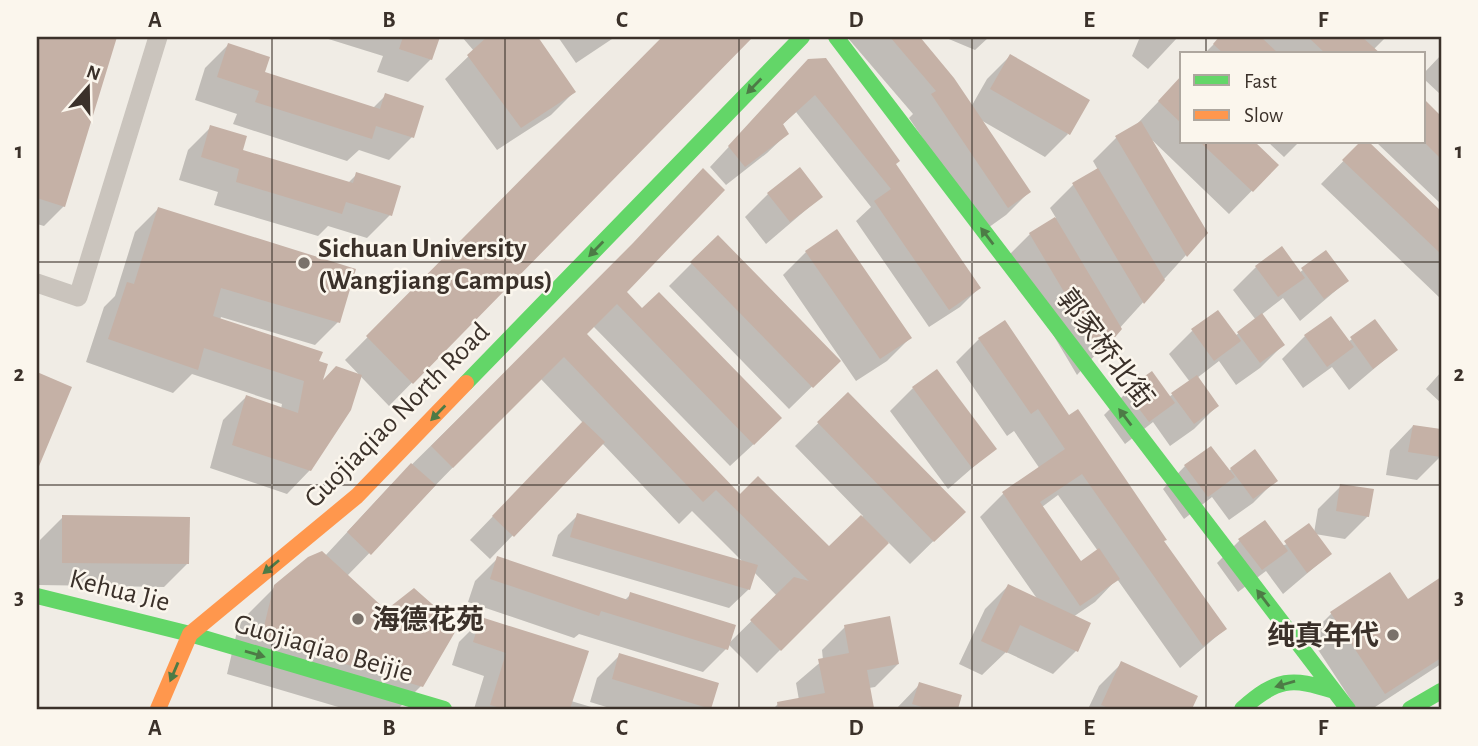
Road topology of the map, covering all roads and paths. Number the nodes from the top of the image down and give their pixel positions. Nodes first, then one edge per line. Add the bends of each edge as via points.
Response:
1 (158, 37) edge
2 (802, 37) edge
3 (836, 37) edge
4 (37, 283) edge
5 (37, 596) edge
6 (190, 634) junction
7 (1334, 691) junction
8 (1441, 691) edge
9 (158, 709) edge
10 (444, 709) edge
11 (1242, 709) edge
12 (1348, 709) edge
13 (1410, 709) edge

1 - 4 street via 78,297
2 -> 6 street, Guojiaqiao North Road via 357,496
7 -> 3 street, 郭家桥北街
5 - 6 street, Kehua Jie
6 -> 9 street
6 -> 10 street, Guojiaqiao Beijie
7 -> 11 street via 1300,680 1263,690
7 - 12 street, 郭家桥北街
8 - 13 street

